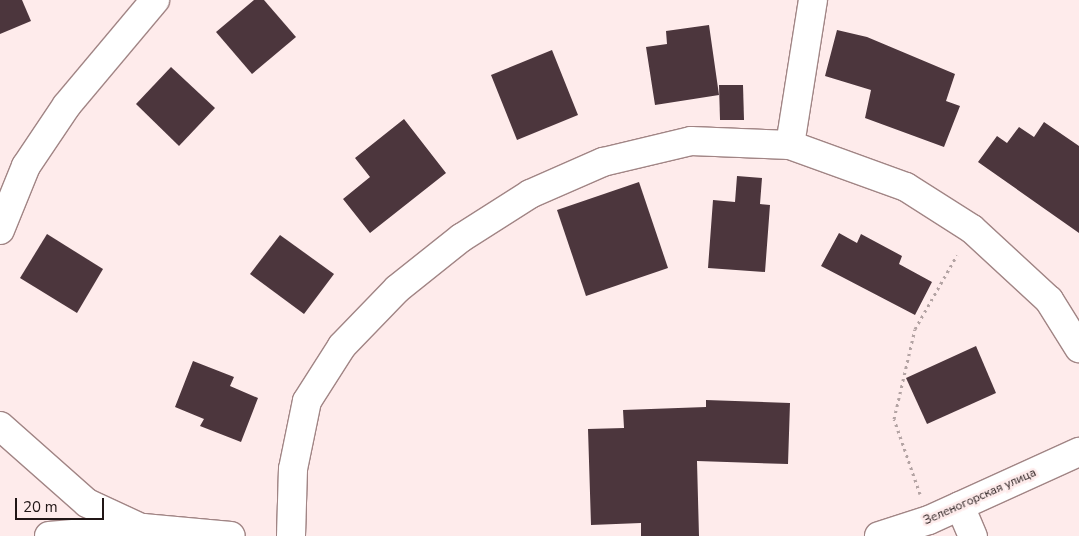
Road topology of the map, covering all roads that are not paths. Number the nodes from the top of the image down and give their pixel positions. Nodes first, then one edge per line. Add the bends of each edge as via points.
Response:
1 (155, 0) edge
2 (813, 0) edge
3 (790, 145) junction
4 (0, 230) edge
5 (1079, 348) edge
6 (0, 426) edge
7 (1079, 452) edge
8 (960, 506) junction
9 (142, 528) junction
10 (50, 536) edge
11 (231, 536) edge
12 (291, 536) edge
13 (879, 536) edge
14 (972, 536) edge

1 - 4 street via 67,105 26,166
2 - 3 street
3 - 5 street via 906,187 972,229 1049,300
3 - 12 street via 691,141 603,162 530,194 461,238 396,289 342,346 308,400 293,469
6 - 9 street via 87,503
7 - 8 street, Зеленогорская улица
8 - 13 street, Зеленогорская улица
8 - 14 street
9 - 10 street
9 - 11 street

